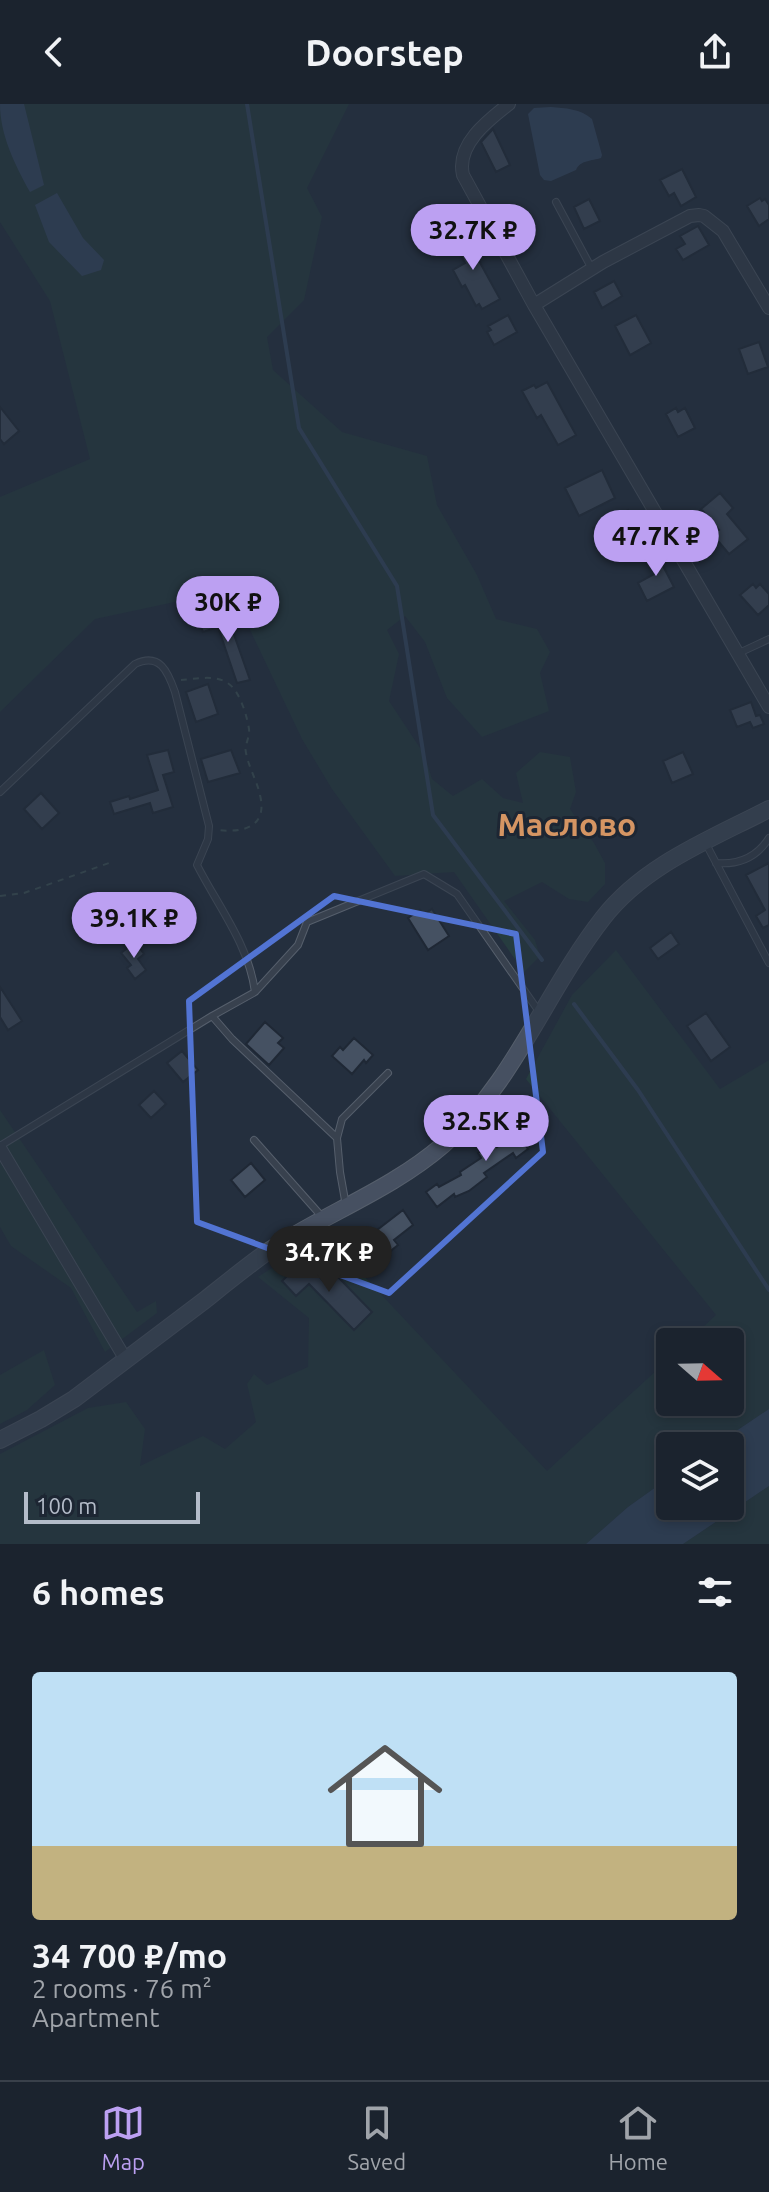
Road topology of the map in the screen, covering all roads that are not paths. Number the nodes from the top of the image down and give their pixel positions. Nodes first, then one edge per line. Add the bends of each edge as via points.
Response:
1 (509, 104) edge
2 (556, 202) dead end
3 (592, 269) junction
4 (534, 305) junction
5 (769, 308) edge
6 (769, 639) edge
7 (739, 653) junction
8 (769, 707) edge
9 (0, 792) edge
10 (769, 809) edge
11 (769, 838) edge
12 (705, 842) junction
13 (716, 863) junction
14 (769, 963) edge
15 (255, 992) junction
16 (541, 1015) junction
17 (212, 1016) junction
18 (388, 1073) dead end
19 (337, 1138) junction
20 (254, 1140) dead end
21 (0, 1147) edge
22 (346, 1206) junction
23 (324, 1219) junction
24 (126, 1360) junction
25 (0, 1440) edge

1 - 4 street via 474,136 461,168
2 - 3 lane
3 - 4 street
3 - 5 street via 699,215 723,231
4 - 7 street
6 - 7 lane
7 - 8 street
9 - 15 lane via 135,664 147,660 166,669 209,829 197,866 248,957
10 - 12 main road
11 - 13 lane via 748,859
12 - 13 lane
12 - 16 main road via 656,870 604,916
13 - 14 lane
15 - 16 lane via 298,945 307,922 424,874 457,894
15 - 17 lane
16 - 22 main road via 510,1066 454,1134 422,1162
17 - 19 lane
17 - 21 lane
18 - 19 lane via 342,1119
19 - 22 lane
20 - 23 lane
21 - 24 street
22 - 23 main road
23 - 24 main road via 267,1253
24 - 25 main road via 74,1399

